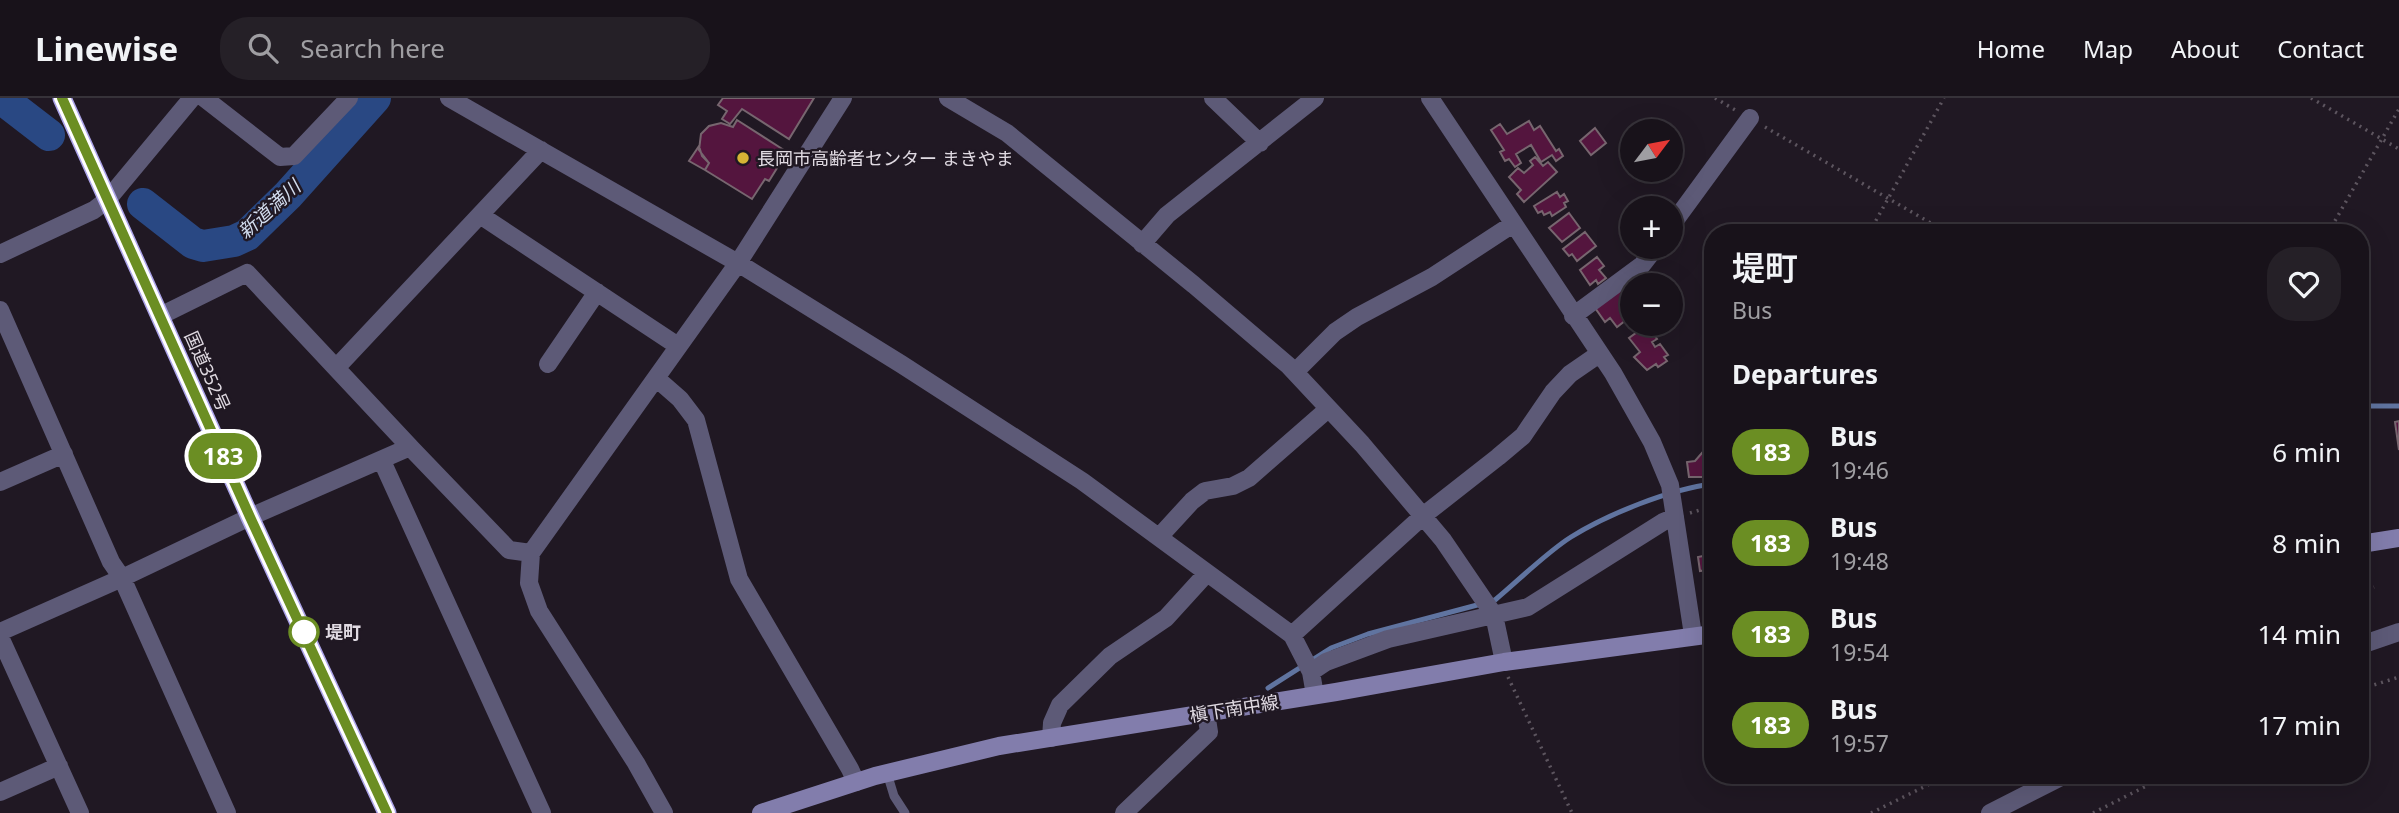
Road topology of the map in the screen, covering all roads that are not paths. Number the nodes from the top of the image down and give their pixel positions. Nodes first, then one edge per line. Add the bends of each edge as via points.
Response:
1 (62, 98) edge
2 (192, 98) edge
3 (204, 98) edge
4 (349, 98) edge
5 (449, 98) edge
6 (843, 98) edge
7 (948, 98) edge
8 (1213, 98) edge
9 (1315, 98) edge
10 (1430, 98) edge
11 (1750, 118) road end
12 (1260, 143) junction
13 (541, 150) junction
14 (108, 199) junction
15 (1683, 210) edge
16 (480, 215) junction
17 (1513, 224) junction
18 (1143, 244) junction
19 (0, 254) edge
20 (1647, 259) edge
21 (738, 263) junction
22 (597, 292) junction
23 (0, 310) edge
24 (160, 316) junction
25 (1573, 316) junction
26 (678, 346) junction
27 (1599, 354) junction
28 (548, 364) dead end
29 (336, 368) junction
30 (1295, 372) junction
31 (656, 378) junction
32 (1328, 409) junction
33 (410, 447) junction
34 (64, 454) junction
35 (382, 461) junction
36 (0, 482) edge
37 (1424, 514) junction
38 (250, 517) junction
39 (1675, 517) junction
40 (1160, 537) junction
41 (2399, 538) edge
42 (2369, 543) edge
43 (531, 553) junction
44 (1207, 573) junction
45 (122, 578) junction
46 (1494, 615) junction
47 (2399, 632) edge
48 (1704, 634) edge
49 (0, 635) edge
50 (1292, 635) junction
51 (1693, 635) junction
52 (2369, 642) edge
53 (1504, 662) junction
54 (1311, 672) junction
55 (1315, 695) junction
56 (1206, 713) junction
57 (1051, 738) junction
58 (59, 766) junction
59 (887, 773) junction
60 (856, 782) junction
61 (2047, 784) edge
62 (0, 793) edge
63 (765, 812) edge
64 (80, 813) edge
65 (227, 813) edge
66 (387, 813) edge
67 (542, 813) edge
68 (664, 813) edge
69 (905, 813) edge
70 (1124, 813) edge
71 (1990, 813) edge

1 - 14 highway, 国道352号
2 - 14 street
3 - 4 street via 280,157 294,156
5 - 13 street
6 - 21 street
7 - 18 street via 1007,133
8 - 12 street
9 - 12 street
10 - 17 street
11 - 15 street
12 - 18 street via 1167,215
13 - 16 street
13 - 21 street
14 - 19 street
14 - 24 highway, 国道352号
16 - 22 street
16 - 29 street
17 - 25 street
17 - 30 street via 1432,277 1357,317
18 - 30 street
20 - 25 street
21 - 26 street
21 - 40 street via 1082,481
22 - 26 street
22 - 28 street
23 - 34 street
24 - 29 street via 247,274
24 - 38 highway, 国道352号
25 - 27 street
26 - 31 street
27 - 37 street via 1553,392 1523,436
27 - 39 street via 1652,442 1670,485
29 - 33 street
30 - 32 street
31 - 43 street
31 - 60 street via 696,420 738,579
32 - 37 street
32 - 40 street via 1249,478 1205,491
33 - 35 street
33 - 43 street via 509,550
34 - 36 street
34 - 45 street
35 - 38 street
35 - 67 street
37 - 46 street
37 - 50 street
38 - 45 street
38 - 66 highway, 国道352号
39 - 46 street via 1538,602
39 - 51 street
40 - 44 street
41 - 42 main road
43 - 68 street via 529,583 539,611
44 - 50 street
44 - 57 street via 1166,618 1110,656 1060,705
45 - 49 street
45 - 65 street
46 - 53 street
46 - 54 street via 1388,639
47 - 52 street
48 - 51 main road, 槇下南中線
49 - 58 street
50 - 54 street
51 - 53 main road, 槇下南中線
53 - 55 main road, 槇下南中線
54 - 55 street
55 - 56 main road, 槇下南中線
56 - 57 main road, 槇下南中線
56 - 70 street via 1209,732
57 - 59 main road, 槇下南中線
58 - 62 street
58 - 64 street
59 - 60 main road, 槇下南中線
59 - 69 lane
60 - 63 main road, 槇下南中線
61 - 71 street

